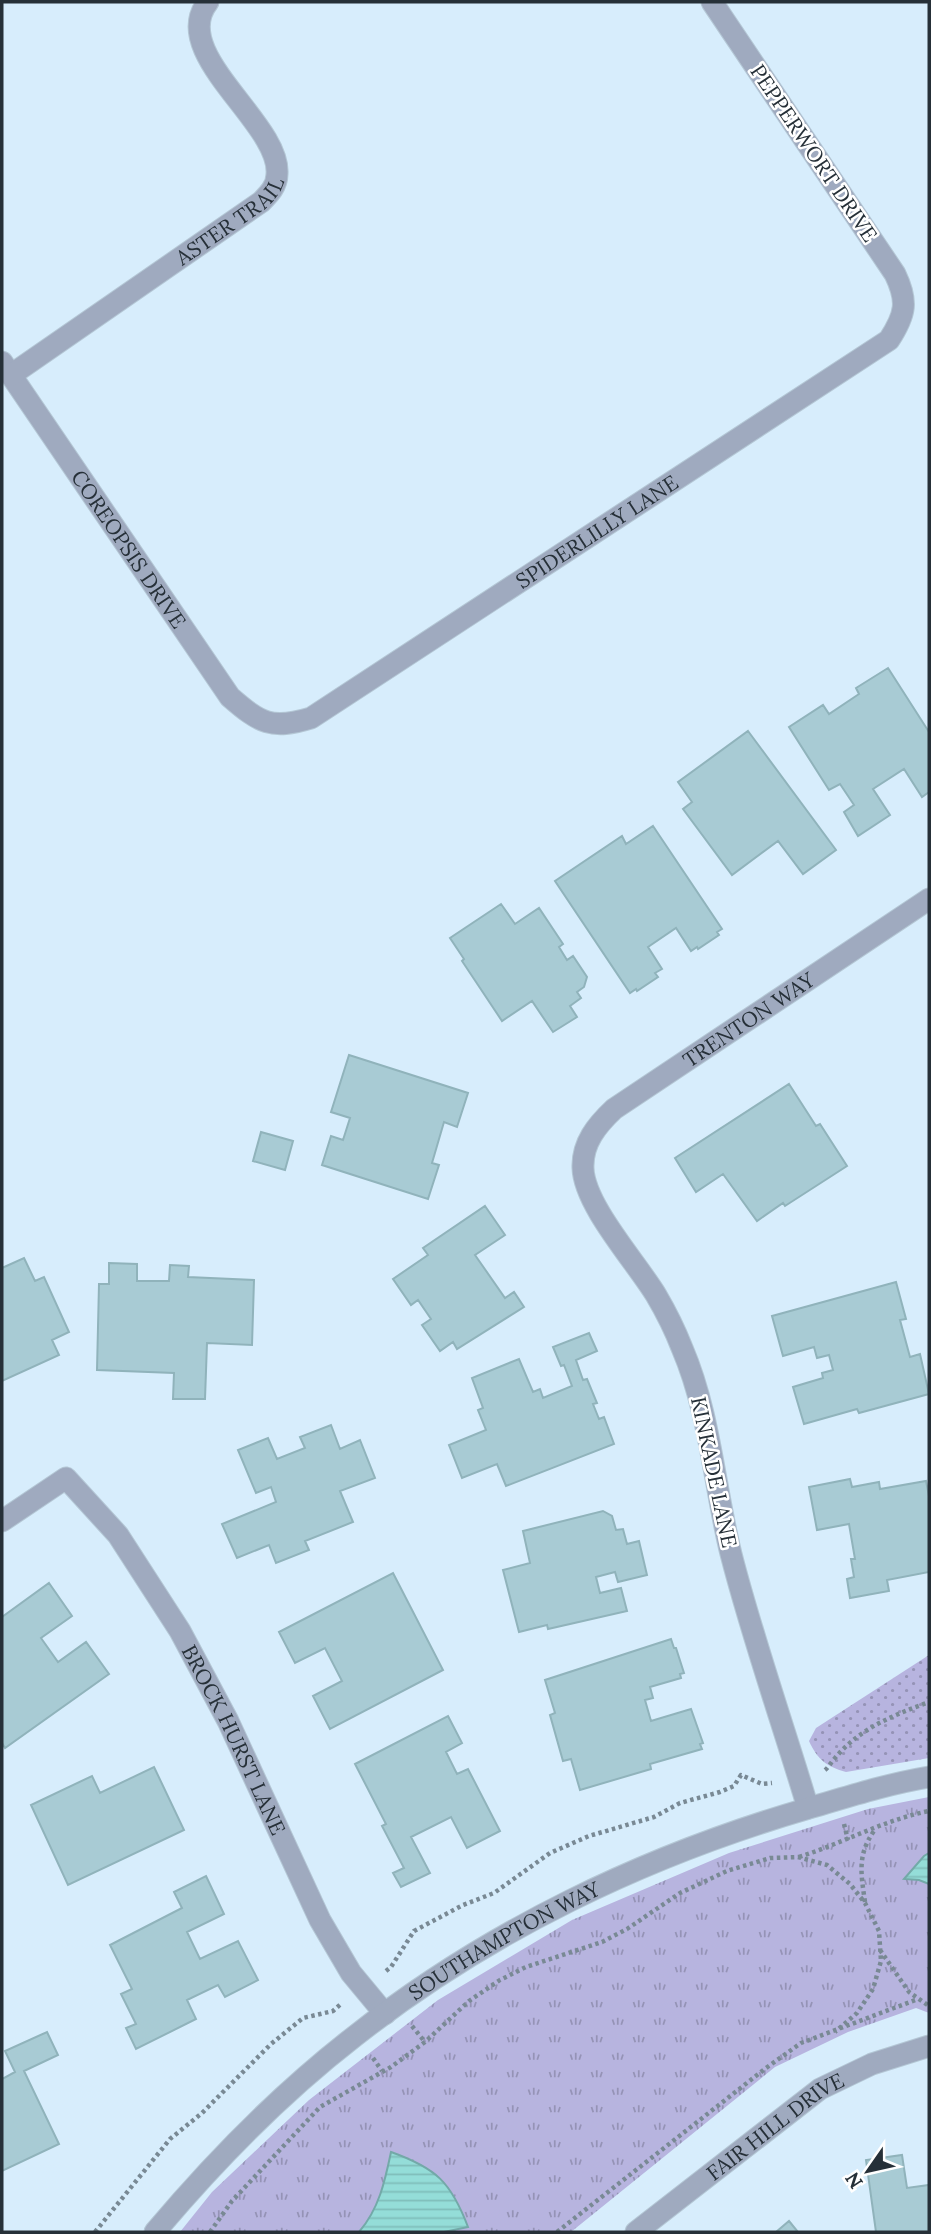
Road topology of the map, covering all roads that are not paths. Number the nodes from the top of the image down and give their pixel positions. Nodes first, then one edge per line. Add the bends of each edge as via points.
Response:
1 (208, 2) edge
2 (712, 2) edge
3 (904, 308) joint
4 (6, 368) edge
5 (270, 724) joint
6 (929, 899) edge
7 (584, 1155) joint
8 (2, 1521) edge
9 (929, 1777) edge
10 (808, 1808) junction
11 (385, 2014) junction
12 (929, 2046) edge
13 (155, 2232) edge
14 (636, 2232) edge

1 - 4 street, ASTER TRAIL via 201,10 198,31 204,50 265,139 278,173 274,188 261,202
2 - 3 street, PEPPERWORT DRIVE via 895,274 903,290
3 - 5 street, SPIDERLILLY LANE via 889,340 311,718
4 - 5 street, COREOPSIS DRIVE via 230,697 250,715
6 - 7 street, TRENTON WAY via 614,1109 597,1125
7 - 10 street, KINKADE LANE via 587,1190 657,1297 693,1377 708,1428 731,1553
8 - 11 street, BROCK HURST LANE via 66,1478 118,1535 180,1632 228,1721 320,1920 351,1973
9 - 10 street, SOUTHAMPTON WAY
10 - 11 street, SOUTHAMPTON WAY via 664,1858 586,1894 452,1967
11 - 13 street, SOUTHAMPTON WAY via 329,2057 242,2138
12 - 14 street, FAIR HILL DRIVE via 872,2064 820,2089

